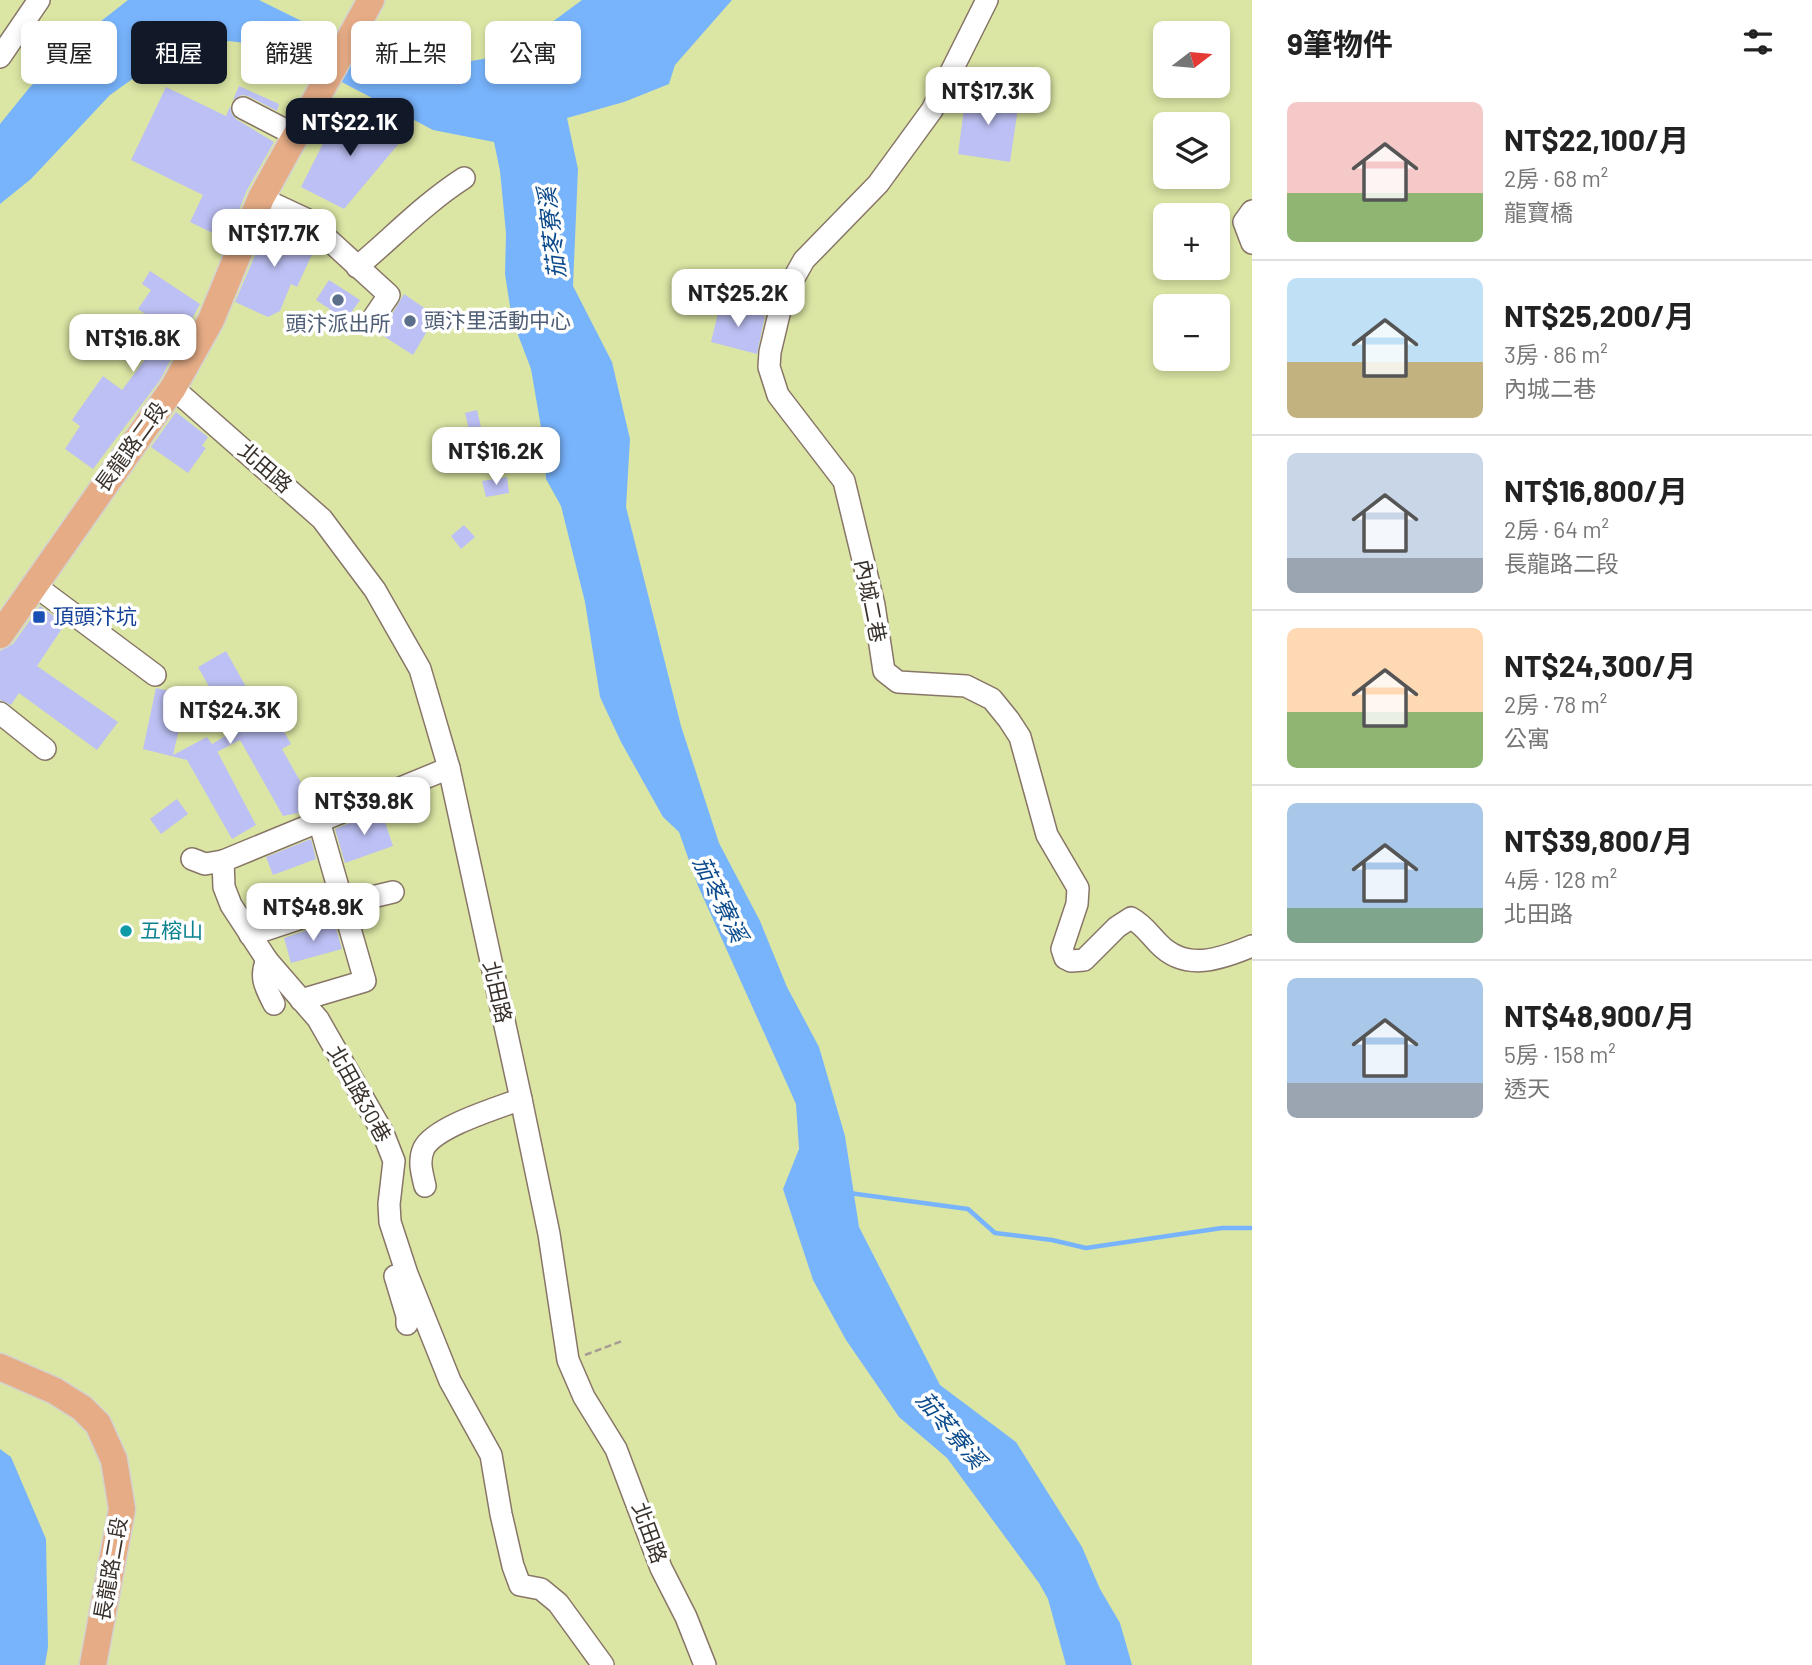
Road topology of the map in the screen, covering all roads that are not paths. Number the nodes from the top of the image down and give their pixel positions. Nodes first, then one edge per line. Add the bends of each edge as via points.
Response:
1 (39, 0) edge
2 (371, 0) edge
3 (987, 0) edge
4 (0, 57) edge
5 (243, 108) dead end
6 (297, 136) junction
7 (464, 178) dead end
8 (261, 198) junction
9 (1252, 211) edge
10 (1252, 243) edge
11 (357, 267) junction
12 (374, 317) dead end
13 (173, 388) junction
14 (33, 584) junction
15 (0, 635) edge
16 (155, 675) dead end
17 (0, 713) edge
18 (45, 749) dead end
19 (449, 768) junction
20 (319, 821) junction
21 (192, 859) dead end
22 (223, 861) junction
23 (393, 892) dead end
24 (343, 904) junction
25 (250, 935) junction
26 (1252, 946) edge
27 (267, 960) junction
28 (301, 1000) junction
29 (274, 1004) dead end
30 (521, 1099) junction
31 (425, 1186) dead end
32 (390, 1222) junction
33 (407, 1324) dead end
34 (0, 1367) edge
35 (93, 1665) edge
36 (603, 1665) edge
37 (705, 1665) edge

1 - 4 street
2 - 6 main road, 長龍路二段
3 - 26 street, 內城二巷 via 932,110 878,184 804,260 780,310 770,352 772,382 784,406 844,481 874,605 884,671 898,682 967,686 992,699 1020,737 1047,835 1078,888 1062,949 1065,958 1084,960 1131,918 1144,925 1170,955 1193,962 1220,959
5 - 6 street
6 - 8 main road, 長龍路二段
7 - 11 street via 435,196
8 - 11 street via 306,219
8 - 13 main road, 長龍路二段 via 211,320
9 - 10 street via 1244,222
11 - 12 street via 389,295
13 - 14 main road, 長龍路二段
13 - 19 street, 北田路 via 321,519 348,552 420,669
14 - 15 main road, 長龍路二段
14 - 16 street
17 - 18 street
19 - 20 street
19 - 30 street, 北田路
20 - 22 street
20 - 24 street
21 - 22 street via 205,864
22 - 25 street, 北田路30巷 via 224,887
23 - 24 street
24 - 25 street
24 - 28 street via 365,981
25 - 27 street, 北田路30巷
27 - 28 street, 北田路30巷
27 - 29 street via 262,971
28 - 32 street, 北田路30巷 via 317,1019 383,1133 394,1161
30 - 31 street via 436,1136 424,1148 420,1164
30 - 37 street, 北田路 via 549,1234 568,1360 616,1449
32 - 33 street via 389,1254
32 - 36 street, 北田路30巷 via 447,1374 491,1455 520,1585 541,1590 558,1603
34 - 35 main road, 長龍路二段 via 82,1408 98,1424 114,1460 122,1509

